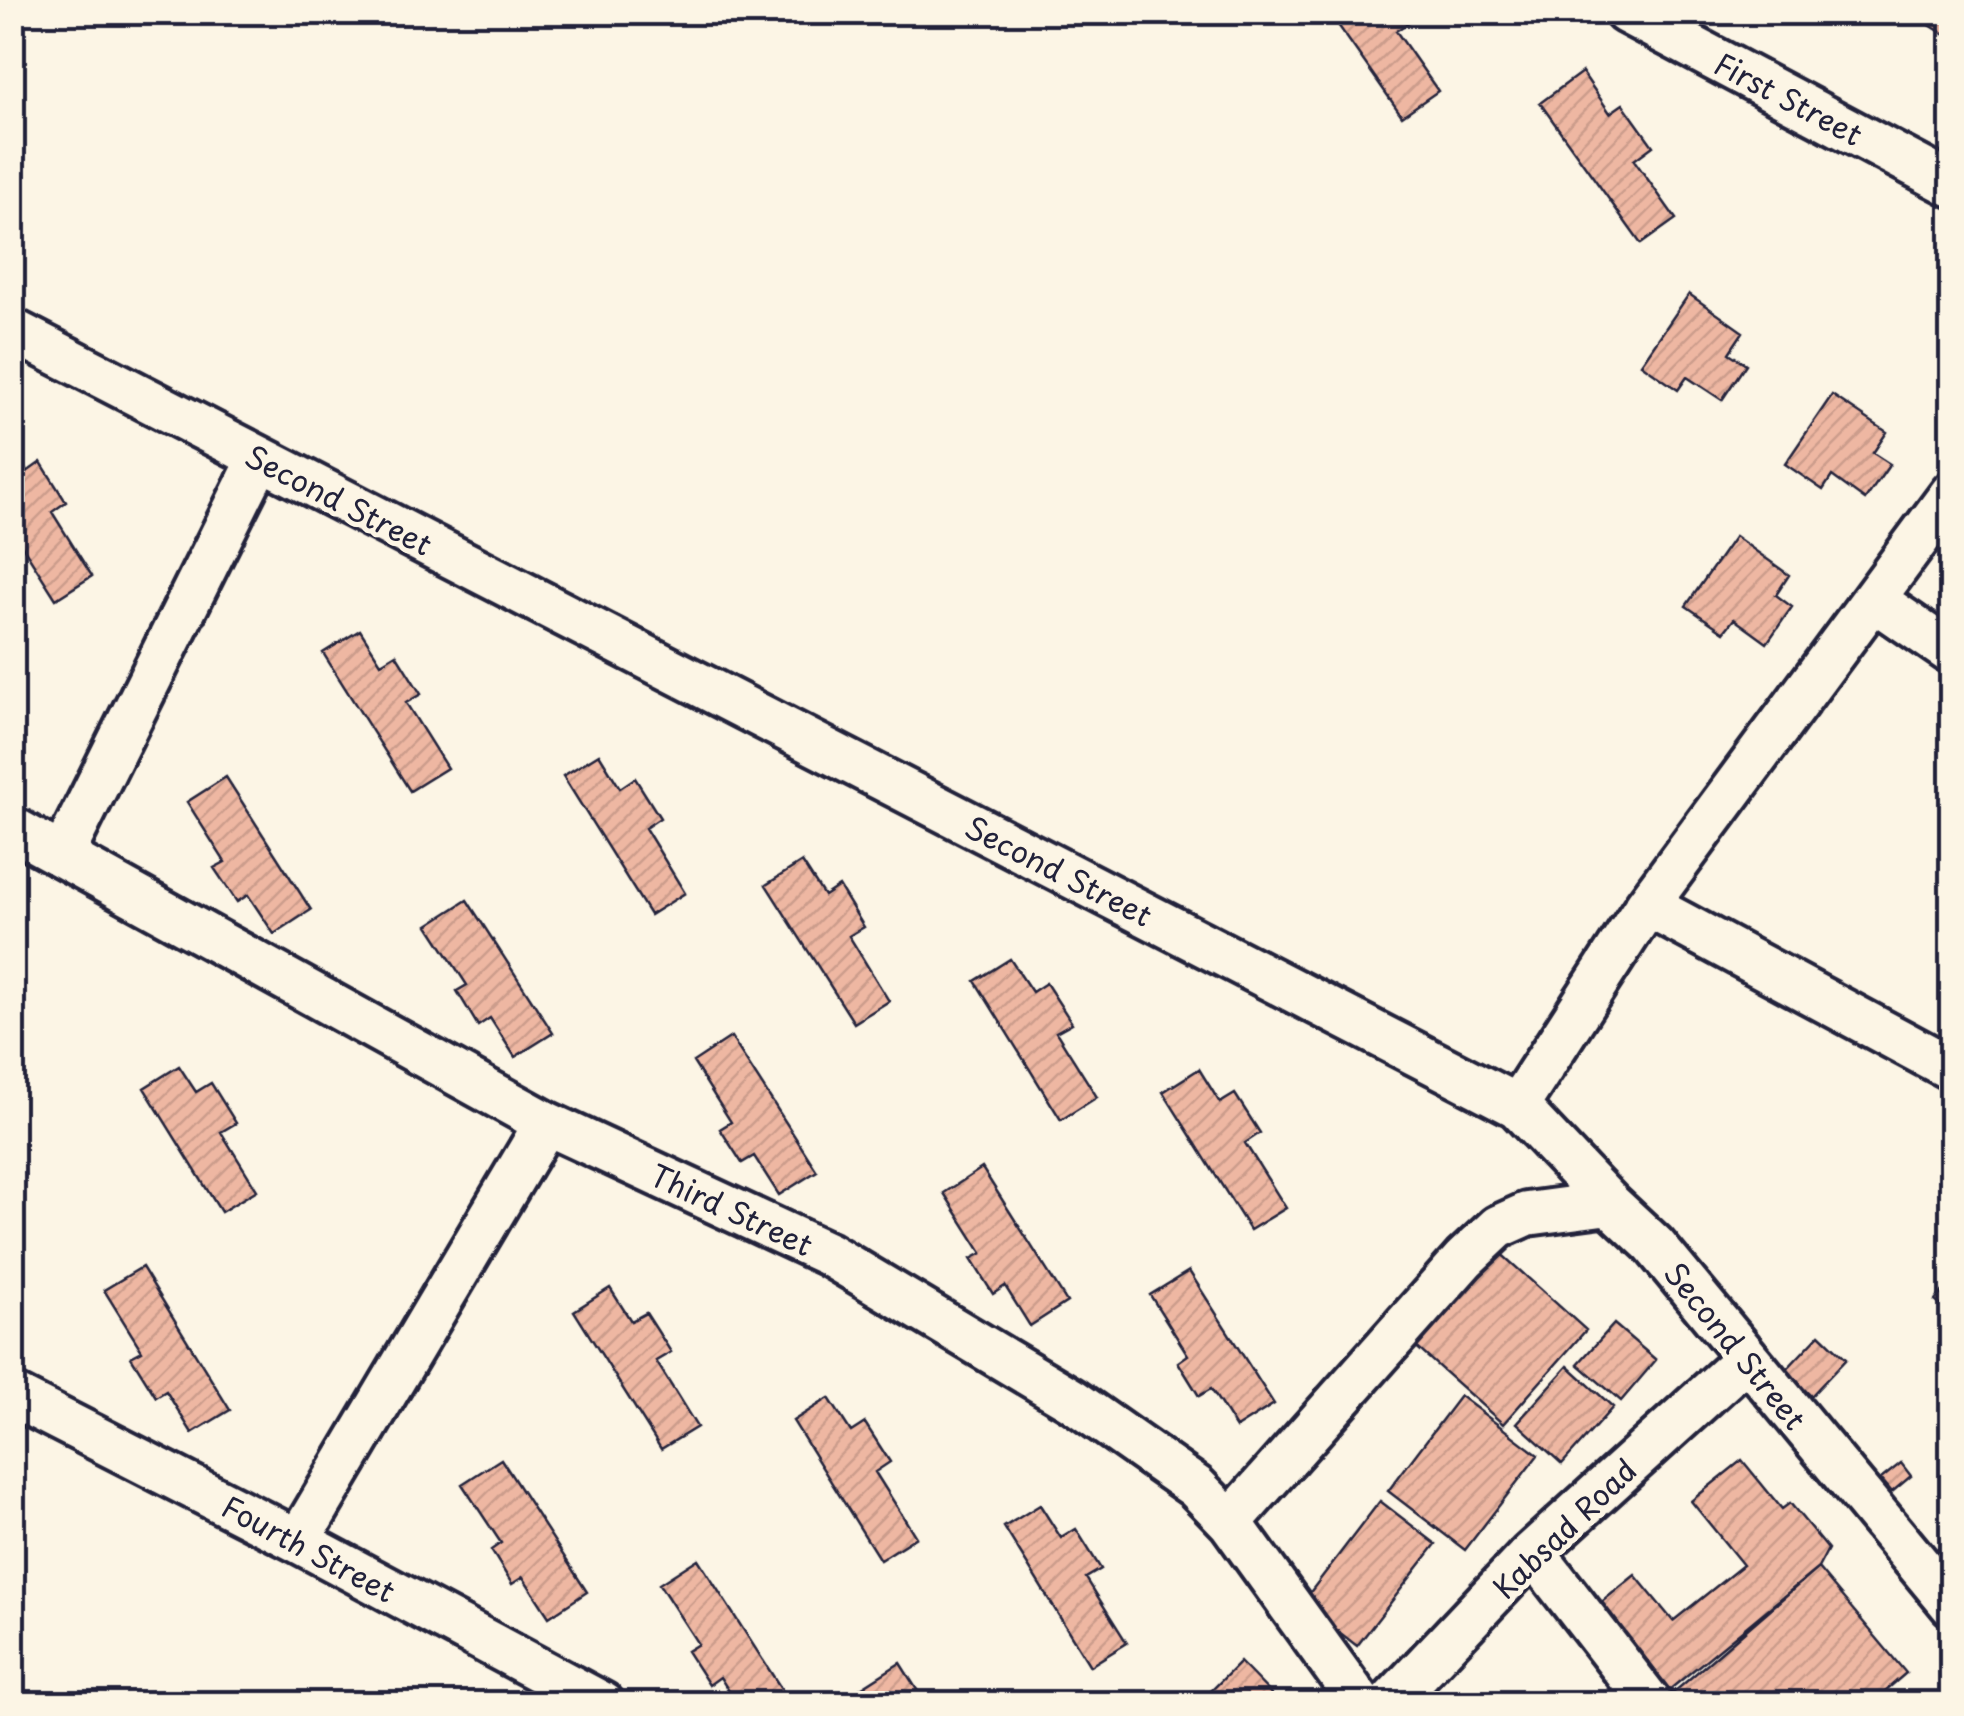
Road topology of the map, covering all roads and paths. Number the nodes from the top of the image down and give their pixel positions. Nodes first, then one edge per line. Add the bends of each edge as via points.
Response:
1 (1626, 12) edge
2 (1952, 186) edge
3 (12, 330) edge
4 (260, 458) junction
5 (1952, 493) edge
6 (1875, 600) junction
7 (1952, 653) edge
8 (12, 828) edge
9 (62, 854) junction
10 (1646, 906) junction
11 (1952, 1068) edge
12 (1517, 1106) junction
13 (546, 1123) junction
14 (1609, 1203) junction
15 (1746, 1359) junction
16 (12, 1395) edge
17 (1230, 1522) junction
18 (298, 1541) junction
19 (1531, 1554) junction
20 (1952, 1605) edge
21 (1388, 1701) edge
22 (603, 1704) edge
23 (1651, 1704) edge

1 - 2 street, First Street
3 - 4 street, Second Street
4 - 9 street
4 - 12 street, Second Street
5 - 6 street
6 - 7 street
6 - 10 street
8 - 9 street, Third Street
9 - 13 street, Third Street
10 - 11 street
10 - 12 street
12 - 14 street, Second Street
13 - 17 street, Third Street via 828,1254 1072,1400 1196,1488
13 - 18 street
14 - 15 street, Second Street via 1654,1245
14 - 17 street via 1527,1214 1498,1227
15 - 19 street, Kabsad Road
15 - 20 street, Second Street
16 - 18 street, Fourth Street
17 - 21 street, Third Street
18 - 22 street, Fourth Street
19 - 21 street, Kabsad Road
19 - 23 street

